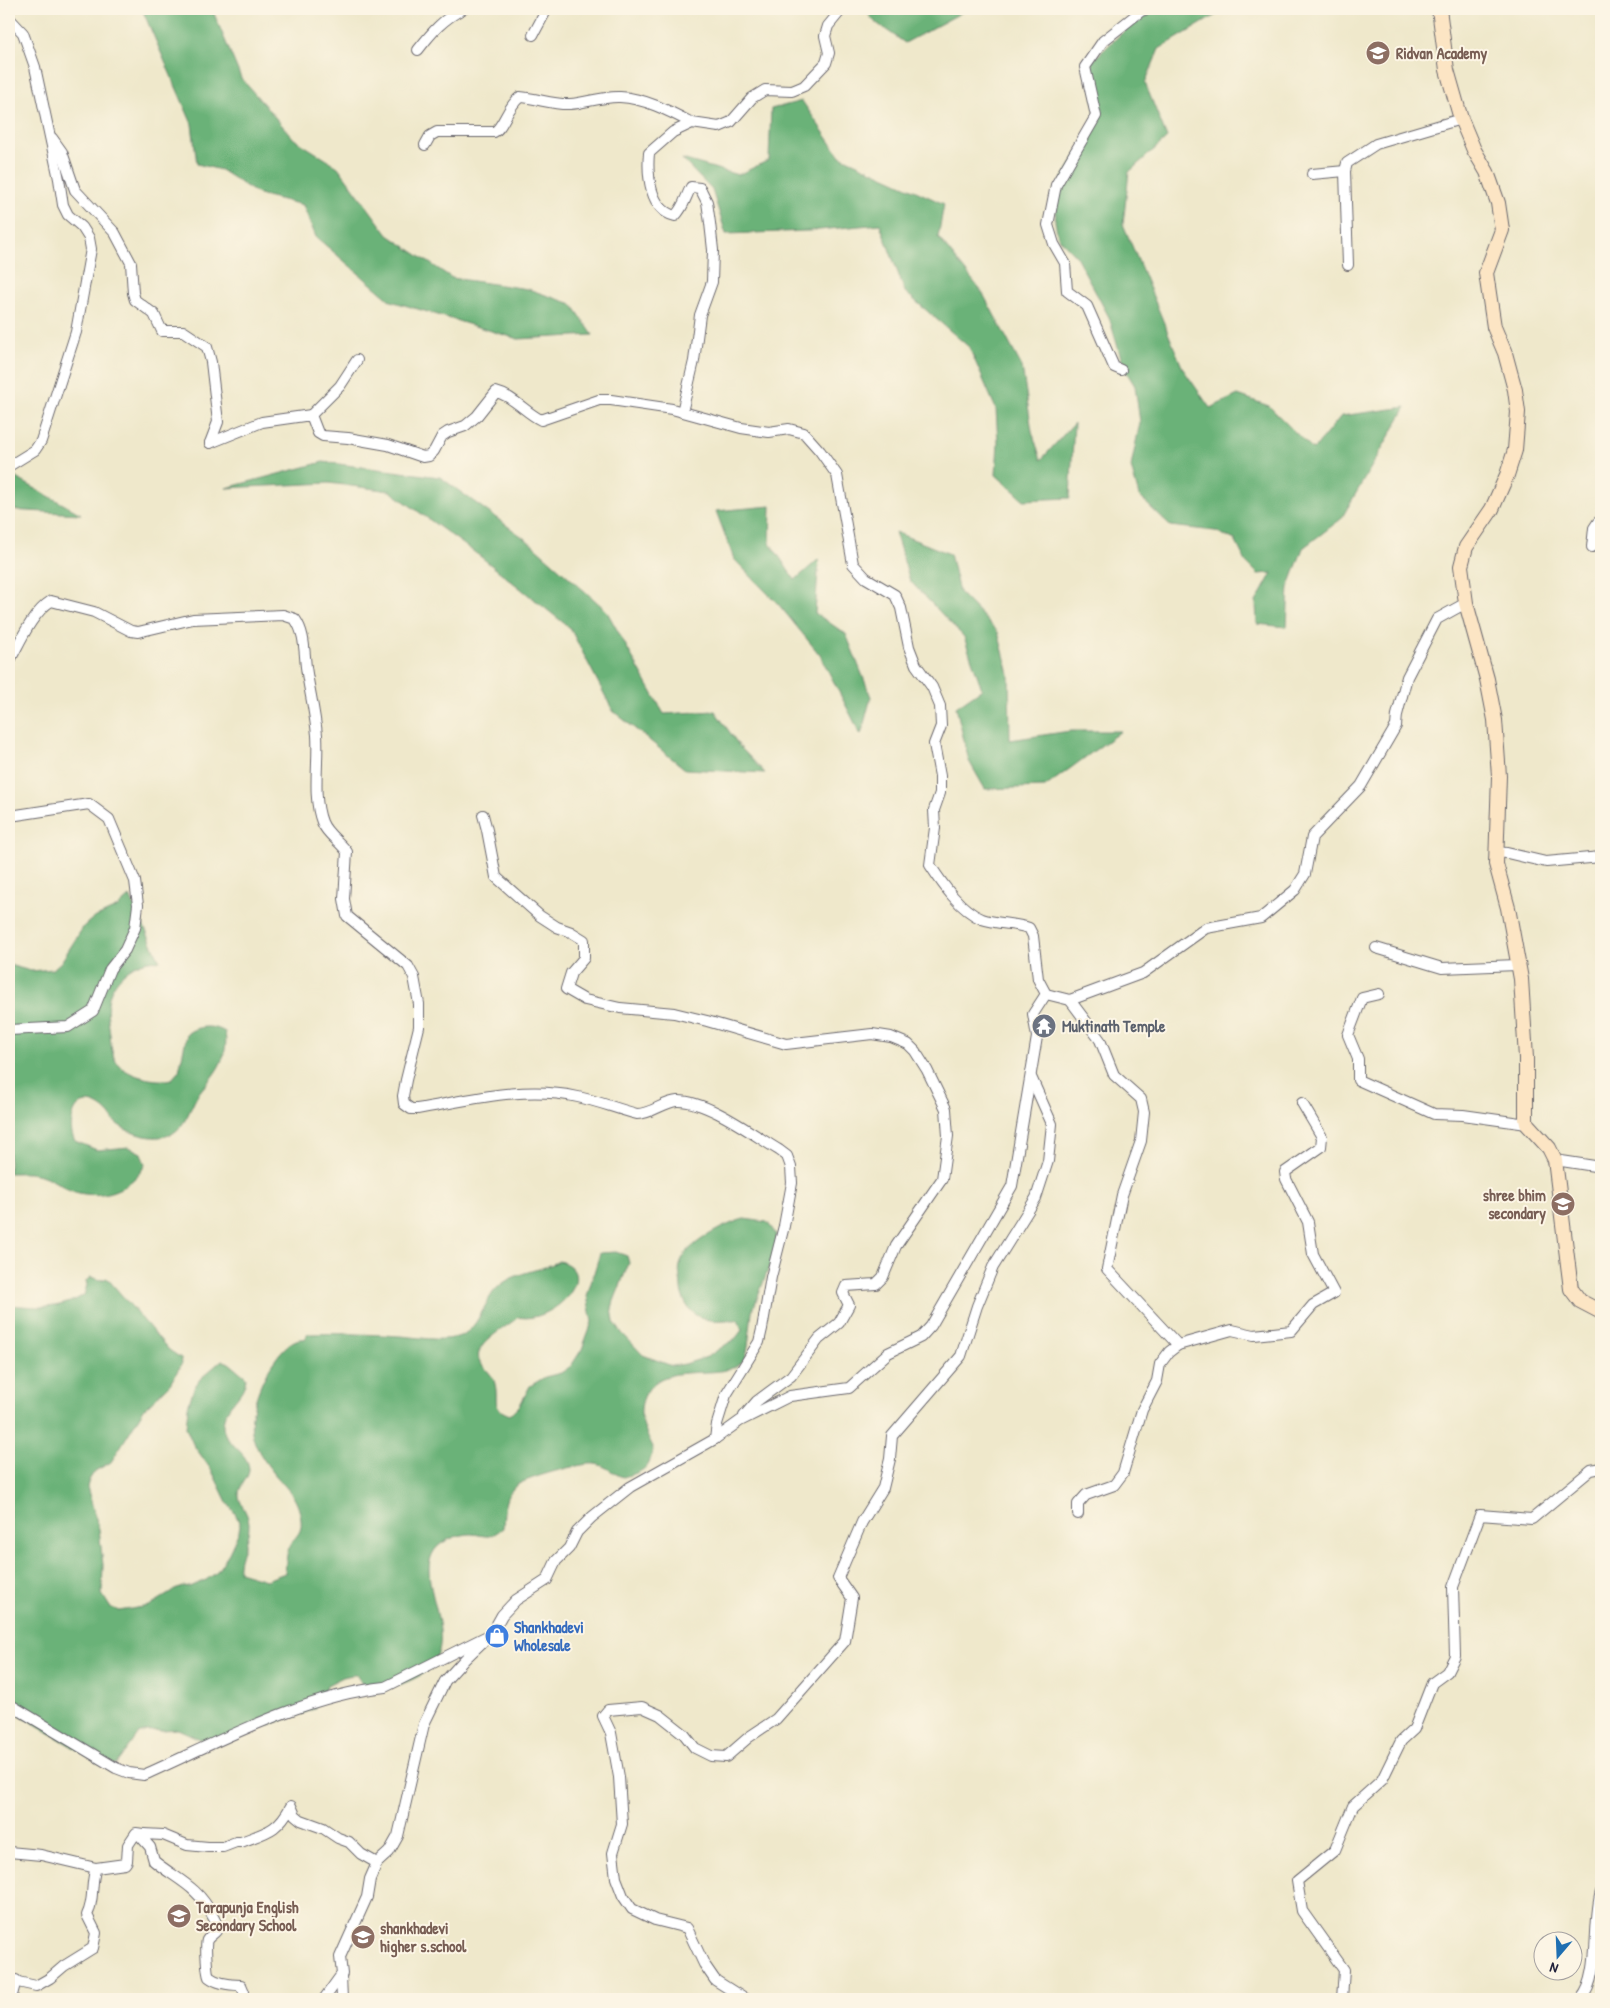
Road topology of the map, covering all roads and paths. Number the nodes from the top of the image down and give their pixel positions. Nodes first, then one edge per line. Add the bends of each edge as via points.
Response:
1 (463, 9) edge
2 (547, 9) edge
3 (842, 9) edge
4 (1147, 9) edge
5 (1440, 9) edge
6 (9, 18) edge
7 (533, 35) dead end
8 (418, 50) dead end
9 (1461, 118) junction
10 (692, 123) junction
11 (48, 133) junction
12 (425, 146) dead end
13 (1345, 171) junction
14 (1312, 174) dead end
15 (1348, 265) dead end
16 (357, 360) dead end
17 (1121, 370) dead end
18 (682, 412) junction
19 (311, 415) junction
20 (9, 466) edge
21 (1601, 522) edge
22 (1592, 547) dead end
23 (1466, 603) junction
24 (9, 662) edge
25 (9, 814) edge
26 (483, 815) dead end
27 (1495, 852) junction
28 (1601, 857) edge
29 (1376, 948) dead end
30 (1517, 965) junction
31 (1046, 994) junction
32 (1379, 994) dead end
33 (1070, 1000) junction
34 (9, 1030) edge
35 (1031, 1077) junction
36 (1302, 1103) dead end
37 (1528, 1124) junction
38 (1555, 1160) junction
39 (1601, 1167) edge
40 (1601, 1312) edge
41 (1178, 1345) junction
42 (740, 1420) junction
43 (715, 1439) junction
44 (1601, 1468) edge
45 (1078, 1514) dead end
46 (492, 1633) junction
47 (9, 1704) edge
48 (143, 1834) junction
49 (9, 1852) edge
50 (377, 1862) junction
51 (96, 1868) junction
52 (1601, 1892) edge
53 (340, 1976) junction
54 (13, 1980) edge
55 (12, 1999) edge
56 (244, 1999) edge
57 (324, 1999) edge
58 (342, 1999) edge
59 (745, 1999) edge
60 (1342, 1999) edge
61 (1581, 1999) edge

1 - 8 street via 447,17
2 - 7 street
3 - 10 street via 828,26 826,63 804,86 792,91 765,90 752,98 730,122 719,127
4 - 17 street via 1104,42 1085,67 1096,116 1056,184 1048,225 1065,263 1067,291 1087,306 1114,367
5 - 9 street via 1447,70
6 - 11 street via 23,33
9 - 13 street via 1376,144 1347,163
9 - 23 street via 1498,203 1502,230 1486,273 1494,327 1506,353 1518,412 1515,450 1507,474 1492,510 1466,547 1462,566
10 - 12 street via 668,110 619,96 570,104 520,97 512,103 499,130 438,132 430,136
10 - 18 street via 659,142 649,153 648,166 654,194 667,214 675,216 683,208 691,187 695,186 700,188 706,202 710,223 712,282 700,315 697,348
11 - 19 street via 62,152 74,190 115,233 131,262 136,300 154,314 162,332 183,331 207,347 218,422 210,443 262,422
11 - 20 street via 63,204 90,238 91,249 76,332 41,441 35,450
13 - 14 street
13 - 15 street
16 - 19 street via 340,386
18 - 19 street via 599,400 542,420 496,392 477,416 465,426 442,436 434,451 422,457 388,445 323,436 318,433
18 - 31 street via 741,428 769,432 789,429 804,433 837,475 853,564 866,578 895,595 916,665 932,687 940,706 941,726 934,744 940,793 934,810 930,865 968,910 982,919 1028,928 1033,936 1038,979
21 - 22 street via 1594,528
23 - 27 street via 1495,720 1499,776
23 - 33 street via 1437,619 1408,677 1396,726 1361,786 1312,838 1305,874 1295,890 1261,918 1206,928 1143,973
24 - 43 street via 32,623 51,601 94,612 138,632 193,619 283,615 295,619 302,634 317,735 318,806 322,822 346,852 344,899 347,916 408,966 414,977 419,1027 404,1088 404,1104 417,1109 488,1095 548,1093 646,1114 675,1101 692,1102 787,1156 792,1183 759,1342 726,1395
25 - 34 street via 89,804 109,819 135,881 138,905 135,928 125,950 110,969 93,1011 68,1028
26 - 42 street via 496,877 540,916 584,940 584,958 571,973 566,989 585,1000 707,1020 786,1044 872,1034 891,1037 908,1044 915,1051 946,1109 948,1136 942,1179 896,1246 883,1277 876,1284 846,1286 843,1293 849,1305 839,1323 819,1339 791,1376 757,1401
27 - 28 street via 1546,862
27 - 30 street
29 - 30 street via 1442,968
30 - 37 street via 1522,996
31 - 33 street
31 - 35 street via 1033,1014 1037,1037
32 - 37 street via 1362,998 1348,1035 1358,1059 1358,1080 1434,1114 1463,1114
33 - 41 street via 1100,1040 1114,1075 1141,1098 1144,1112 1141,1141 1122,1195 1107,1270
35 - 42 street via 1012,1186 931,1326 921,1337 888,1353 848,1388 790,1396
35 - 59 street via 1052,1124 1048,1161 1036,1198 993,1267 961,1356 892,1436 883,1488 862,1522 838,1578 852,1598 845,1641 776,1719 726,1757 711,1756 695,1748 684,1734 660,1715 642,1707 608,1710 603,1716 611,1733 619,1777 622,1824 613,1854 616,1878 623,1896 632,1909 655,1920 687,1928 715,1980
36 - 41 street via 1322,1137 1321,1147 1285,1172 1286,1178 1308,1222 1313,1254 1334,1293 1313,1305 1290,1331 1254,1335 1232,1330
37 - 38 street
38 - 39 street
38 - 40 street via 1571,1289 1580,1301
41 - 45 street via 1160,1364 1123,1473 1114,1485 1086,1495 1077,1508
42 - 43 street
43 - 46 street via 630,1487 592,1517 576,1532 547,1580 516,1600
44 - 60 street via 1591,1470 1532,1519 1480,1515 1453,1587 1455,1656 1447,1672 1432,1683 1414,1729 1401,1741 1382,1780 1353,1806 1335,1850 1297,1881 1302,1911 1344,1970
46 - 47 street via 385,1686 285,1711 144,1775 116,1768
46 - 50 street via 445,1681 424,1724 398,1836 389,1852
48 - 50 street via 163,1835 186,1845 223,1847 273,1829 291,1806 301,1820 349,1842 361,1854
48 - 51 street via 136,1833 128,1845 125,1864
48 - 56 street via 141,1837 150,1847 154,1861 198,1893 218,1926 206,1946 209,1978 241,1985
49 - 51 street via 48,1856
50 - 53 street via 367,1897 340,1957
51 - 54 street via 87,1915 96,1933 93,1948 36,1986
52 - 61 street via 1591,1980
53 - 57 street
53 - 58 street
54 - 55 street

